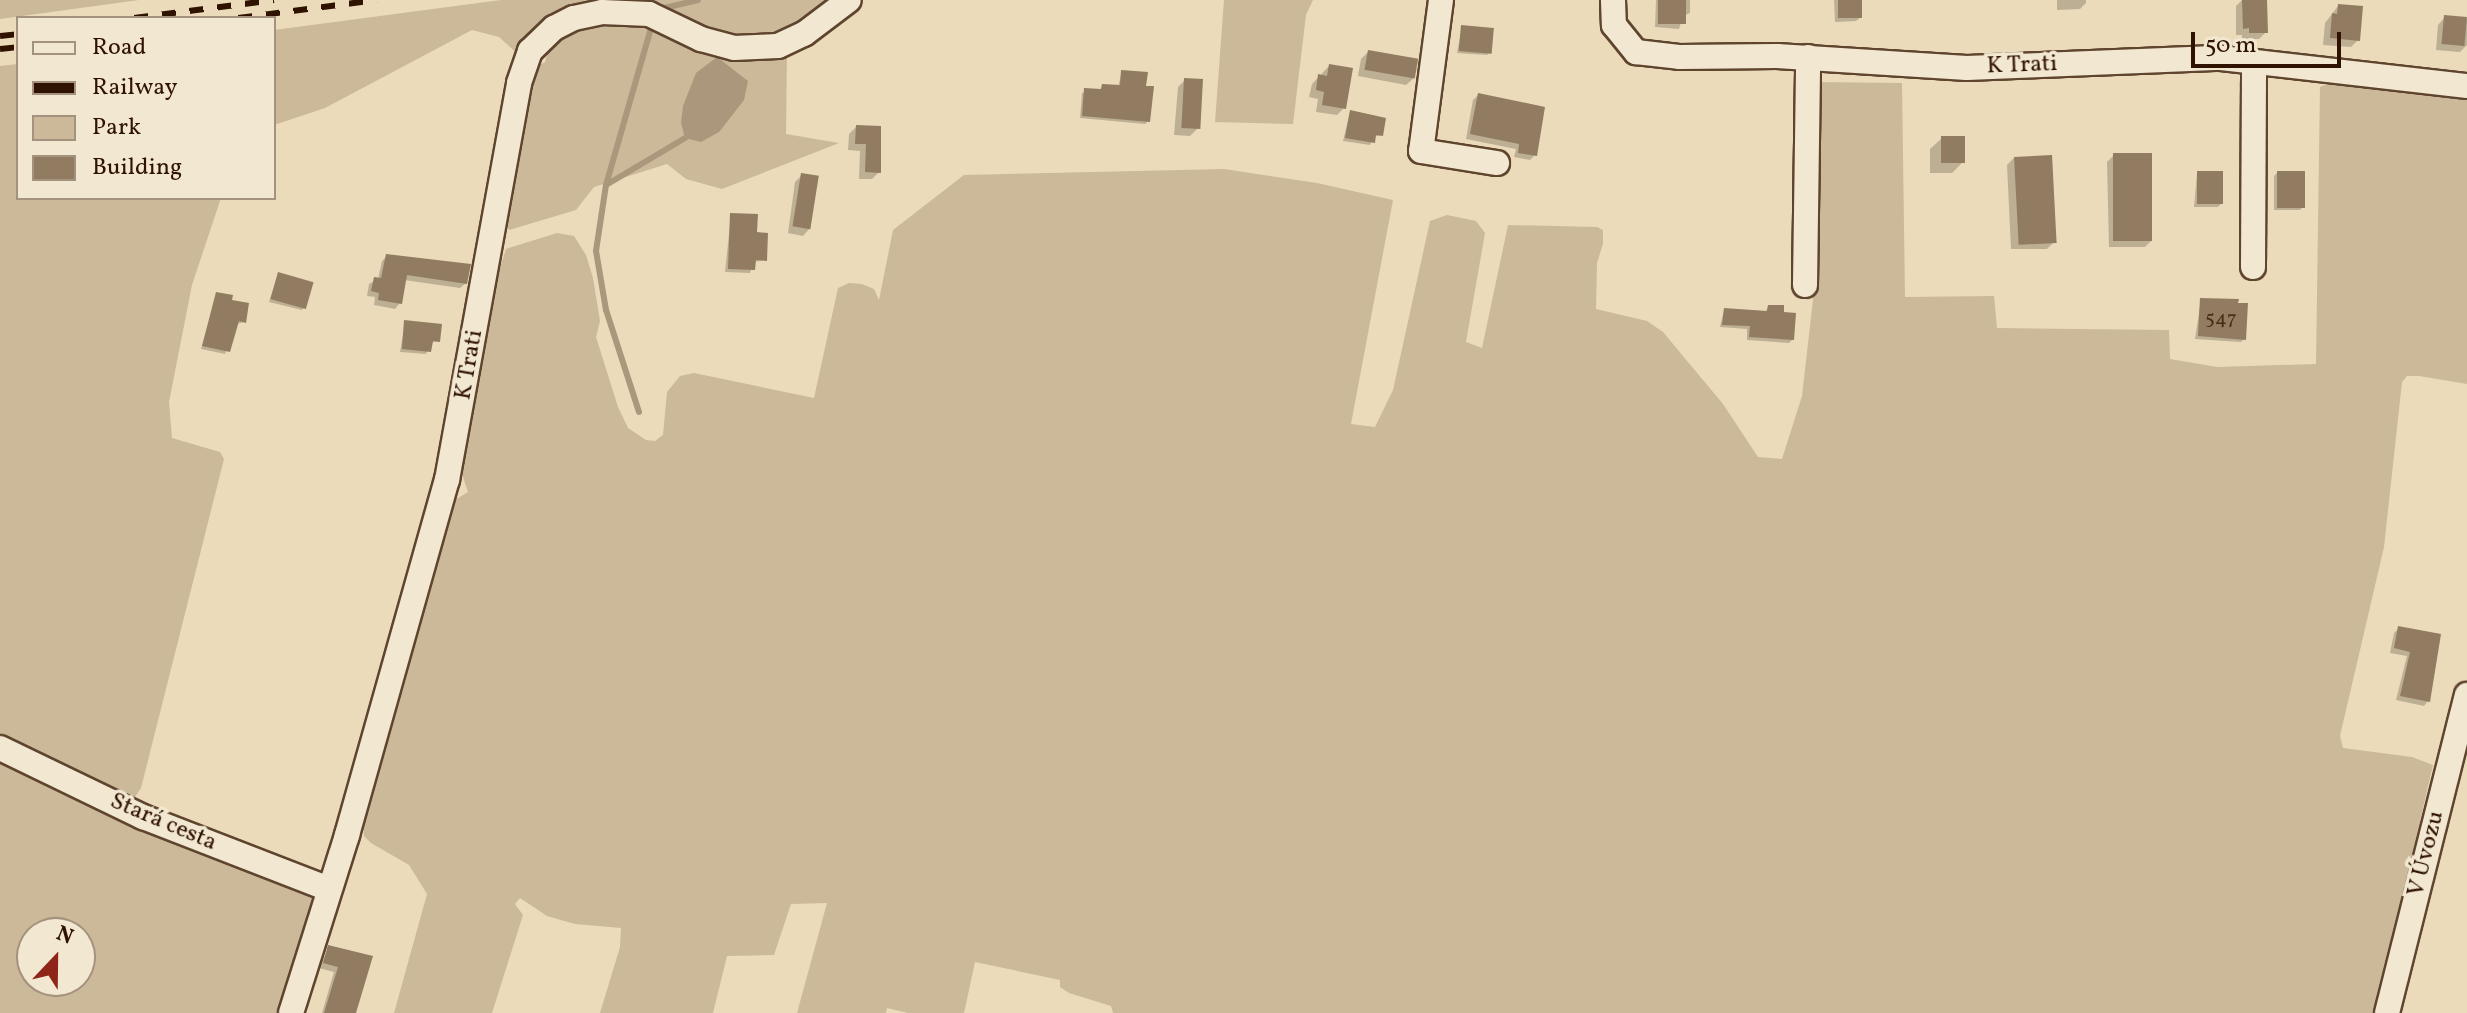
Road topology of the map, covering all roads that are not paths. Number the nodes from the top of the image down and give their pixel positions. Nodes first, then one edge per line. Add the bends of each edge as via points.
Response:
1 (849, 0) edge
2 (1441, 0) edge
3 (1613, 0) edge
4 (1808, 57) junction
5 (2254, 63) junction
6 (2467, 86) edge
7 (1497, 163) dead end
8 (2253, 267) dead end
9 (1805, 285) dead end
10 (2467, 695) edge
11 (0, 748) edge
12 (329, 889) junction
13 (291, 1013) edge
14 (2387, 1013) edge

1 - 12 street, K Trati via 804,34 778,46 734,48 649,14 602,12 554,28 530,51 519,83 447,480
2 - 7 street via 1421,151
3 - 4 street, K Trati via 1614,25 1636,52
4 - 5 street, K Trati via 1967,68 2221,58
4 - 9 street
5 - 6 street, K Trati
5 - 8 street
10 - 14 street, V Úvozu
11 - 12 street, Stará cesta via 143,817
12 - 13 street, K Trati

